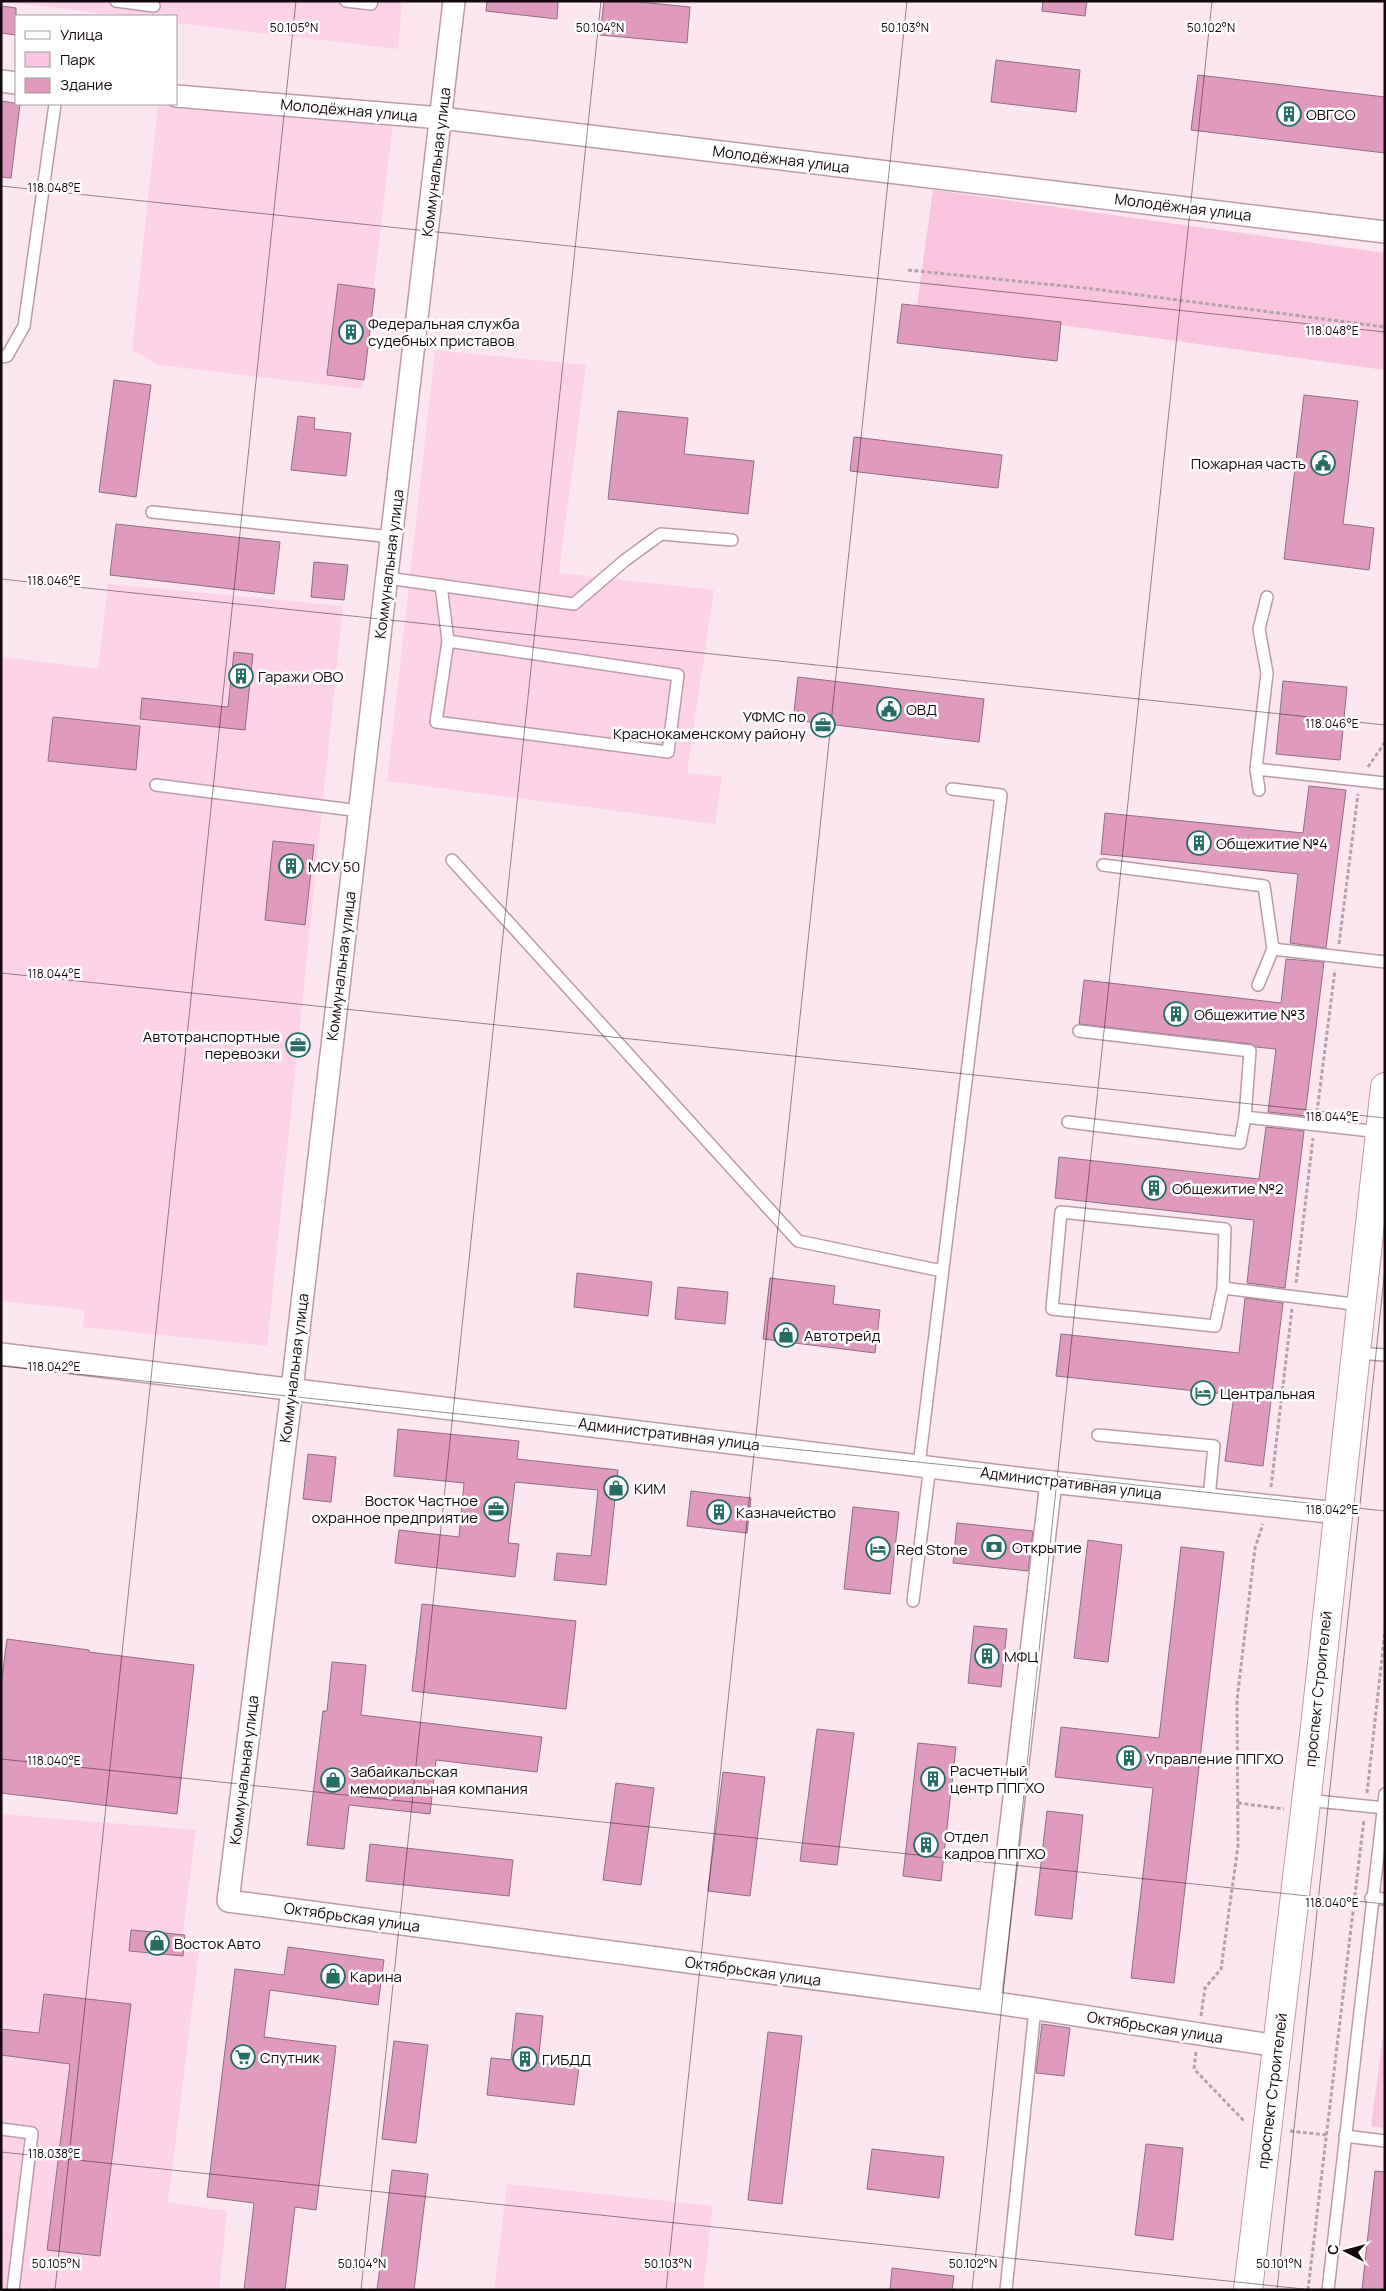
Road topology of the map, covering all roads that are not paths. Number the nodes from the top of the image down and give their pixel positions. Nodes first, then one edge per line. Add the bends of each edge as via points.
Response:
1 (116, 1) edge
2 (346, 1) edge
3 (372, 1) edge
4 (454, 1) edge
5 (154, 8) edge
6 (1, 81) edge
7 (15, 82) edge
8 (178, 96) edge
9 (55, 105) edge
10 (441, 118) junction
11 (1385, 232) edge
12 (1, 357) edge
13 (152, 512) dead end
14 (392, 537) junction
15 (732, 540) dead end
16 (387, 578) junction
17 (441, 585) junction
18 (1267, 597) dead end
19 (448, 641) junction
20 (1256, 769) junction
21 (1385, 783) edge
22 (156, 785) dead end
23 (952, 790) dead end
24 (1259, 790) dead end
25 (360, 811) junction
26 (452, 860) dead end
27 (1103, 866) dead end
28 (1273, 949) junction
29 (1385, 962) edge
30 (1258, 985) dead end
31 (1079, 1031) dead end
32 (1385, 1087) edge
33 (1245, 1117) junction
34 (1068, 1122) dead end
35 (1380, 1132) junction
36 (942, 1272) junction
37 (1223, 1288) junction
38 (1361, 1305) junction
39 (1357, 1353) junction
40 (1, 1354) edge
41 (1385, 1355) edge
42 (292, 1389) junction
43 (1098, 1435) dead end
44 (925, 1465) junction
45 (1051, 1482) junction
46 (1209, 1498) junction
47 (1337, 1513) junction
48 (913, 1601) dead end
49 (1385, 1794) edge
50 (1306, 1800) junction
51 (1384, 1808) edge
52 (1371, 1898) junction
53 (1385, 1899) edge
54 (228, 1901) joint
55 (990, 2002) junction
56 (1035, 2009) junction
57 (1278, 2046) junction
58 (1, 2129) edge
59 (1345, 2136) junction
60 (1385, 2141) edge
61 (13, 2290) edge
62 (1006, 2290) edge
63 (1248, 2290) edge
64 (1328, 2290) edge

1 - 5 lane
2 - 3 lane via 371,4
4 - 10 street, Коммунальная улица
6 - 7 street
8 - 10 street, Молодёжная улица
9 - 12 lane via 24,326 7,356
10 - 11 street, Молодёжная улица
10 - 14 street, Коммунальная улица
13 - 14 lane
14 - 16 street, Коммунальная улица
15 - 17 lane via 661,534 574,604
16 - 17 lane
16 - 25 street, Коммунальная улица
17 - 19 lane
18 - 20 lane via 1259,629 1267,673
19 - 19 lane via 678,675 668,752 436,722
20 - 21 lane
20 - 24 lane
22 - 25 lane
23 - 36 lane via 1001,795
25 - 42 street, Коммунальная улица
26 - 36 lane via 798,1241
27 - 28 lane via 1264,886
28 - 29 lane
28 - 30 lane
31 - 33 lane via 1250,1050
32 - 35 street, проспект Строителей
33 - 34 lane via 1240,1143
33 - 35 lane
35 - 38 street, проспект Строителей
36 - 44 lane
37 - 37 lane via 1225,1229 1061,1212 1052,1309 1215,1326
37 - 38 lane
38 - 39 street, проспект Строителей
39 - 41 lane
39 - 47 street, проспект Строителей
40 - 42 street, Административная улица
42 - 44 street, Административная улица
42 - 54 street, Коммунальная улица
43 - 46 lane via 1214,1446
44 - 45 street, Административная улица
44 - 48 lane
45 - 46 street, Административная улица
45 - 55 street
46 - 47 street, Административная улица
47 - 50 street, проспект Строителей
49 - 51 lane
50 - 51 lane
50 - 57 street, проспект Строителей
51 - 52 lane
52 - 53 lane
52 - 59 lane
54 - 55 street, Октябрьская улица
55 - 56 street, Октябрьская улица
56 - 57 street, Октябрьская улица
56 - 62 lane
57 - 63 street, проспект Строителей
58 - 61 lane via 32,2133
59 - 60 lane
59 - 64 lane

